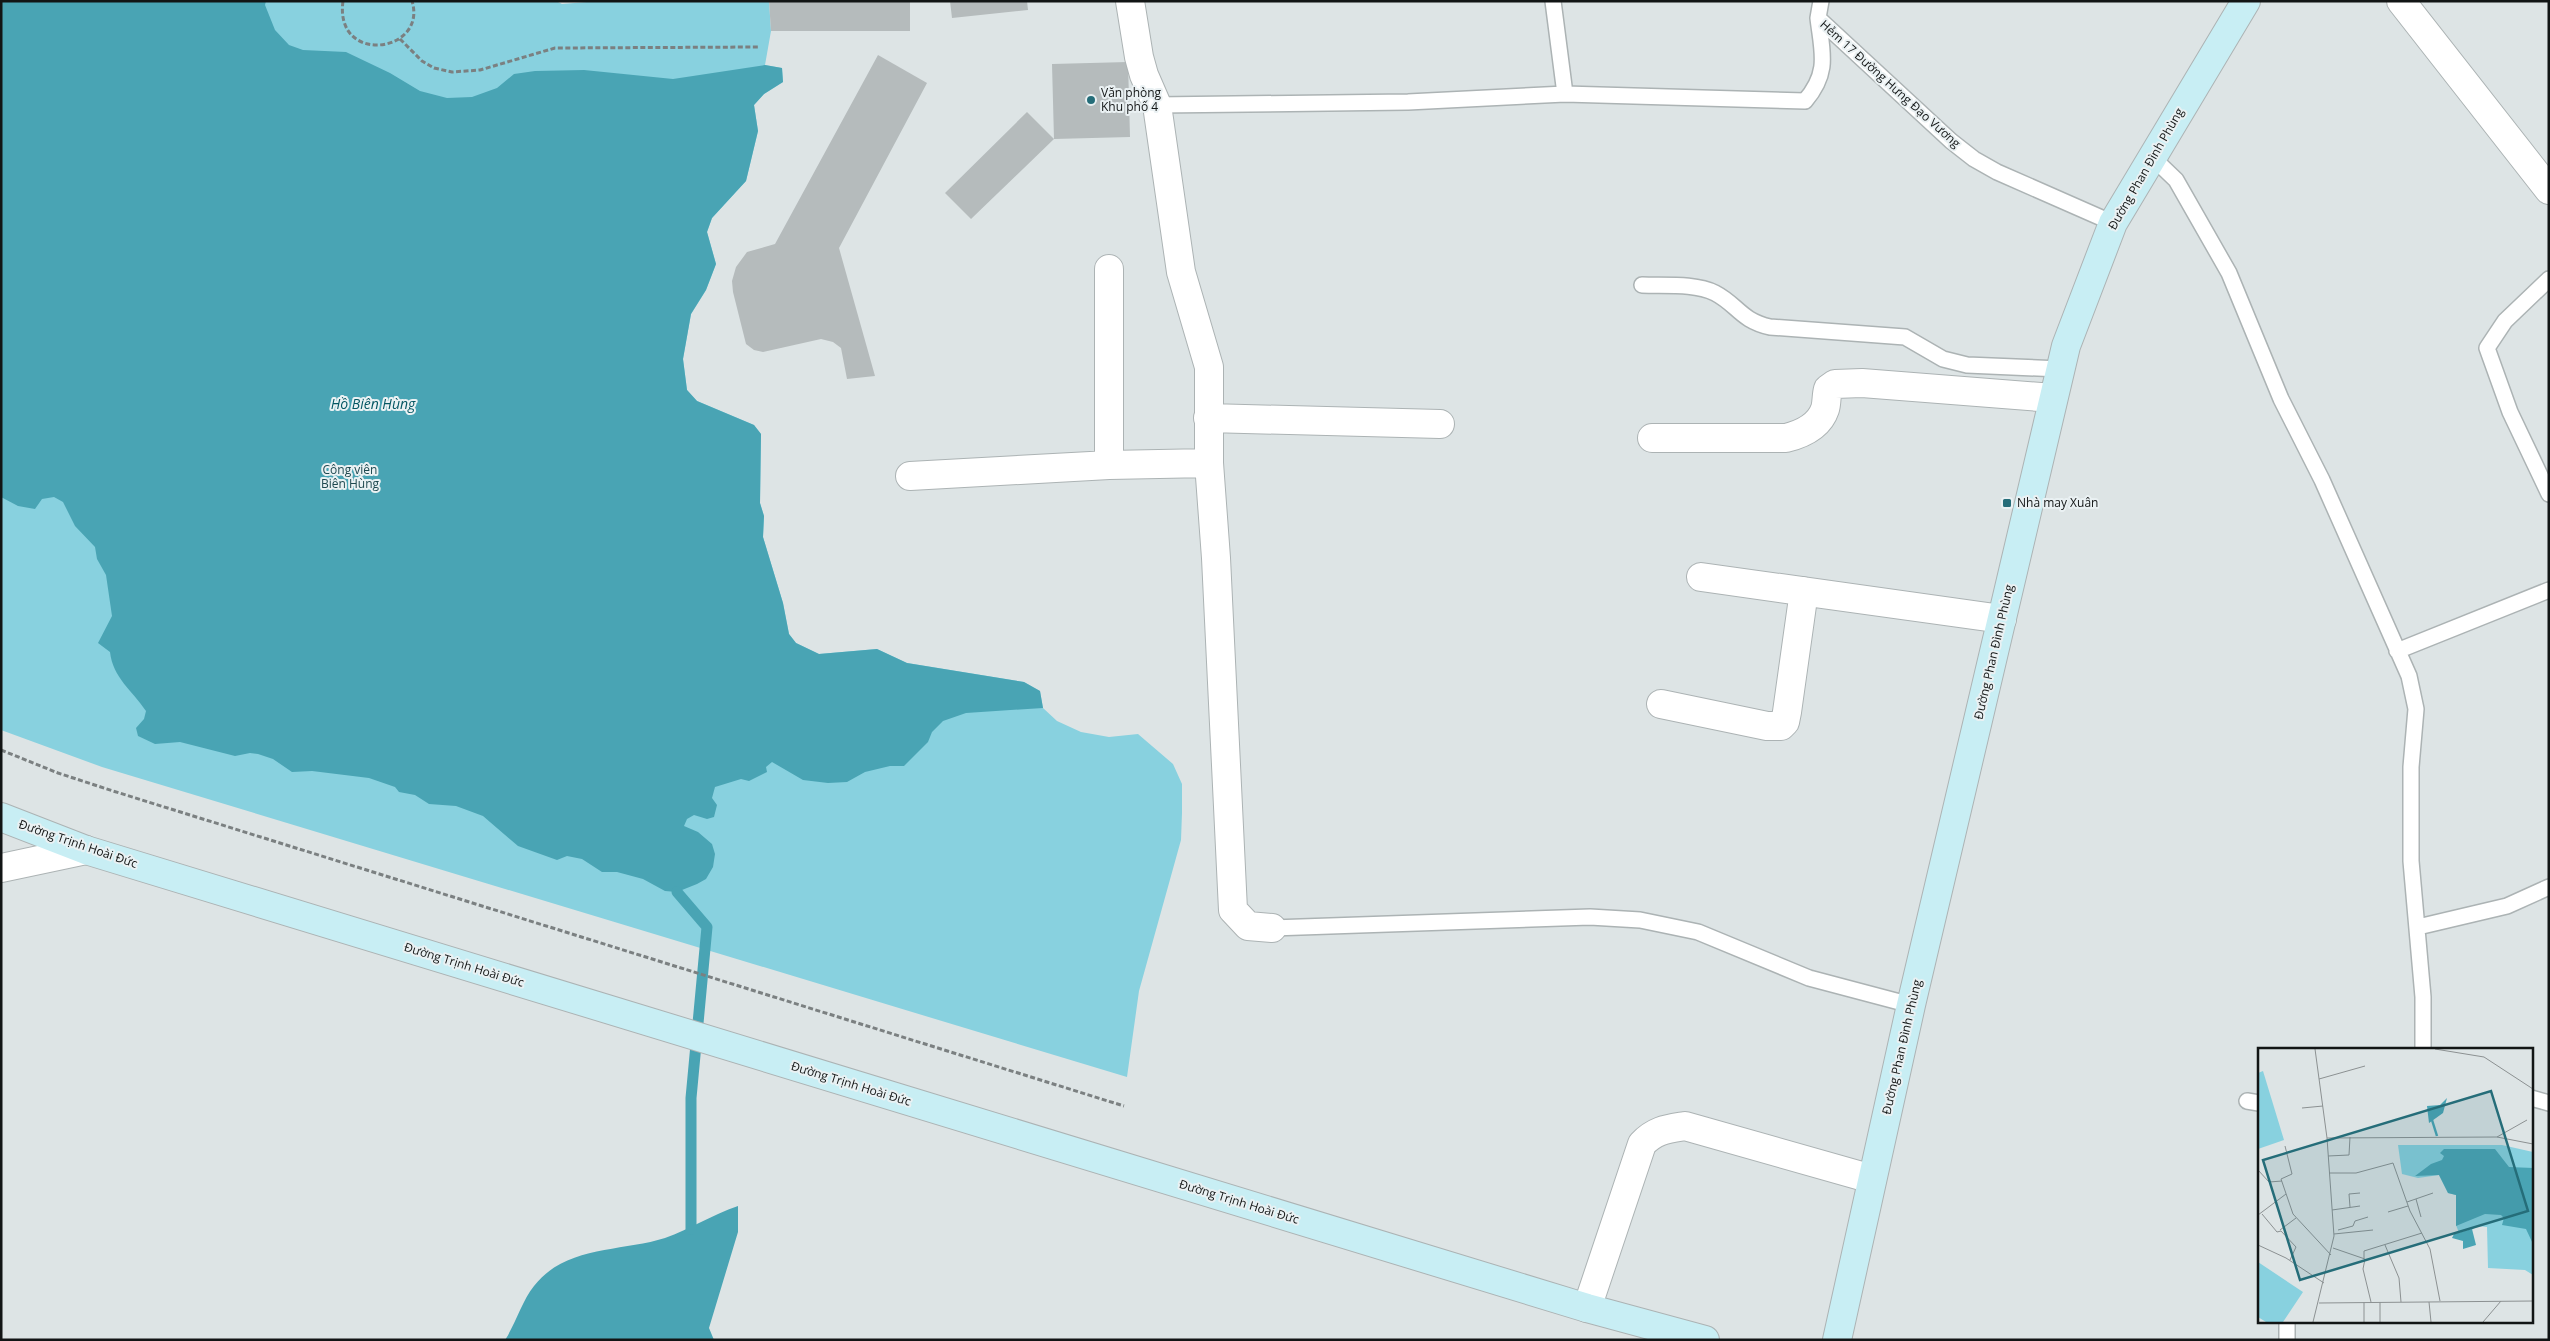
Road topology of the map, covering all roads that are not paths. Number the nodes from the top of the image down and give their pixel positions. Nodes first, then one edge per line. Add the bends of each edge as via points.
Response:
1 (1130, 1) edge
2 (1553, 1) edge
3 (1822, 1) edge
4 (2246, 1) edge
5 (2401, 1) edge
6 (1818, 18) junction
7 (1565, 94) junction
8 (1157, 105) junction
9 (2152, 157) junction
10 (2549, 190) edge
11 (2113, 223) junction
12 (1109, 269) dead end
13 (2549, 280) edge
14 (1642, 285) dead end
15 (2060, 368) junction
16 (2053, 398) junction
17 (1208, 418) junction
18 (1440, 424) dead end
19 (1652, 438) dead end
20 (1209, 463) junction
21 (1109, 465) junction
22 (910, 476) dead end
23 (2549, 494) edge
24 (1701, 577) dead end
25 (2549, 590) edge
26 (1804, 591) junction
27 (2002, 619) junction
28 (2397, 651) junction
29 (1660, 704) dead end
30 (1, 817) edge
31 (86, 850) junction
32 (1, 868) edge
33 (2549, 887) edge
34 (2418, 927) junction
35 (1272, 928) joint
36 (1912, 1004) junction
37 (2423, 1048) edge
38 (2532, 1098) edge
39 (2549, 1103) edge
40 (1872, 1179) junction
41 (1587, 1308) junction
42 (2287, 1324) edge
43 (1705, 1340) edge
44 (1837, 1340) edge
45 (2287, 1340) edge

1 - 8 street via 1139,57
2 - 7 lane
3 - 6 lane, Hẻm 17 Đường Hưng Đạo Vương
4 - 9 street, Đường Phan Đình Phùng
5 - 10 street
6 - 7 lane via 1820,78 1805,101
6 - 11 lane, Hẻm 17 Đường Hưng Đạo Vương via 1974,159
7 - 8 lane via 1408,102
8 - 17 street via 1180,272 1209,367
9 - 11 street, Đường Phan Đình Phùng
9 - 28 lane via 2176,180 2229,273 2281,399 2322,480
11 - 15 street, Đường Phan Đình Phùng
12 - 21 street
13 - 23 lane via 2505,321 2486,348 2510,412
14 - 15 lane via 1700,288 1714,293 1754,323 1770,327 1905,337 1943,359 1967,365
15 - 16 street, Đường Phan Đình Phùng
16 - 19 street via 1862,383 1835,384 1828,389 1825,409 1817,422 1802,434 1786,438
16 - 27 street, Đường Phan Đình Phùng
17 - 18 street
17 - 20 street
20 - 21 street
20 - 35 street via 1233,910 1248,926
21 - 22 street
24 - 26 street
25 - 28 lane
26 - 27 street
26 - 29 street via 1787,712 1781,726 1767,726
27 - 36 street, Đường Phan Đình Phùng
28 - 34 lane via 2415,698 2411,861
30 - 31 street, Đường Trịnh Hoài Đức
31 - 32 street
31 - 41 street, Đường Trịnh Hoài Đức
33 - 34 lane via 2507,906
34 - 37 lane
35 - 36 lane via 1590,917 1640,920 1698,932 1808,978
36 - 40 street, Đường Phan Đình Phùng
38 - 39 lane
40 - 41 street via 1686,1126 1659,1130 1642,1144
40 - 44 street, Đường Phan Đình Phùng
41 - 43 street, Đường Trịnh Hoài Đức
42 - 45 lane

